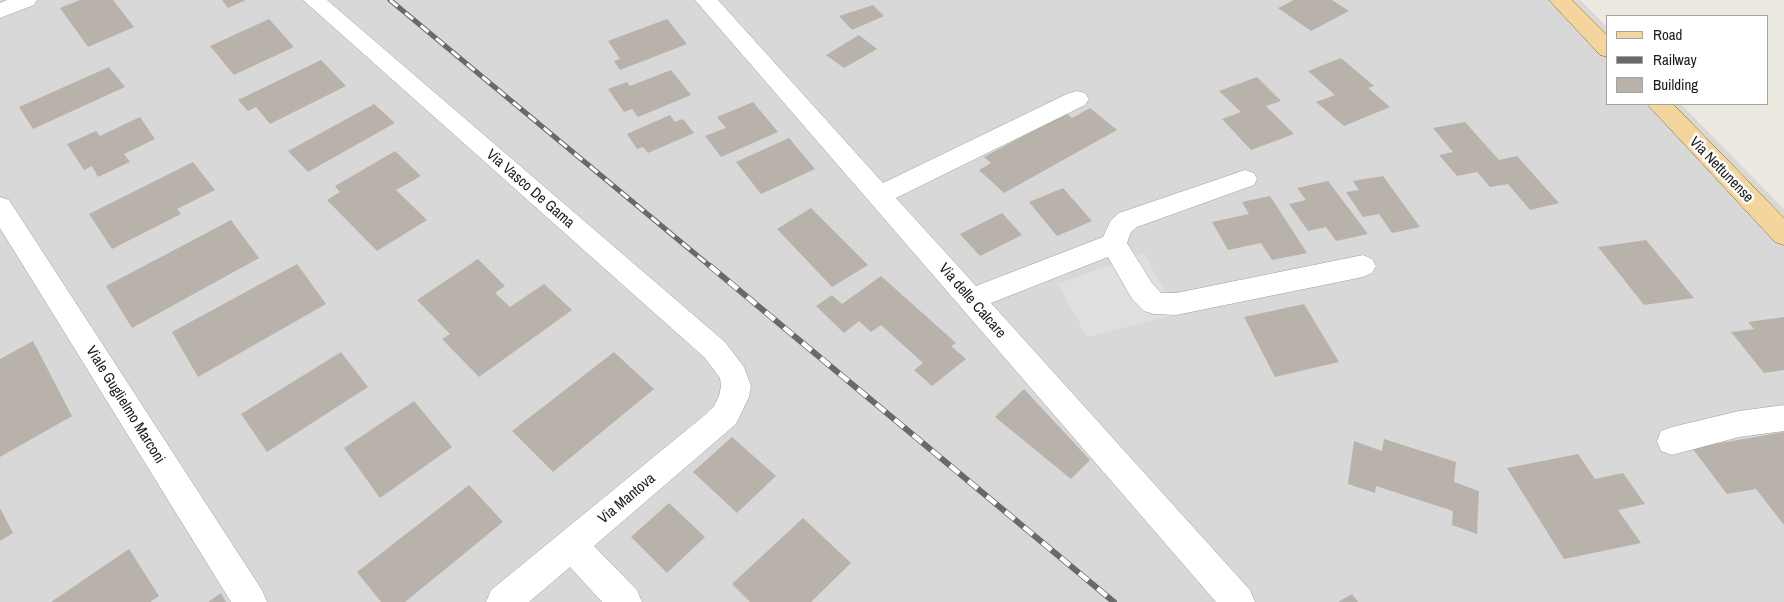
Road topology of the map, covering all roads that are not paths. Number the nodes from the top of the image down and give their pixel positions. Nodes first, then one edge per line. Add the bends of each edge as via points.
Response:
1 (26, 0) edge
2 (314, 0) edge
3 (706, 0) edge
4 (1560, 0) edge
5 (0, 11) edge
6 (1606, 48) edge
7 (1077, 99) dead end
8 (1660, 105) edge
9 (1245, 179) dead end
10 (878, 196) junction
11 (0, 207) edge
12 (1784, 235) edge
13 (1114, 244) junction
14 (1363, 266) dead end
15 (970, 300) junction
16 (736, 386) joint
17 (1784, 418) edge
18 (1672, 441) dead end
19 (571, 545) junction
20 (250, 602) edge
21 (503, 602) edge
22 (625, 602) edge
23 (1238, 602) edge

1 - 5 street
2 - 16 street, Via Vasco De Gama via 715,350 728,366
3 - 10 street, Via delle Calcare
4 - 6 main road
7 - 10 street
8 - 12 main road, Via Nettunense
9 - 13 street via 1128,220 1120,227
10 - 15 street, Via delle Calcare
11 - 20 street, Viale Guglielmo Marconi
13 - 14 street via 1142,291 1154,303 1162,304 1176,304
13 - 15 street
15 - 23 street, Via delle Calcare
16 - 19 street, Via Mantova via 730,407 717,423
17 - 18 street via 1739,424
19 - 21 street, Via Mantova
19 - 22 street

